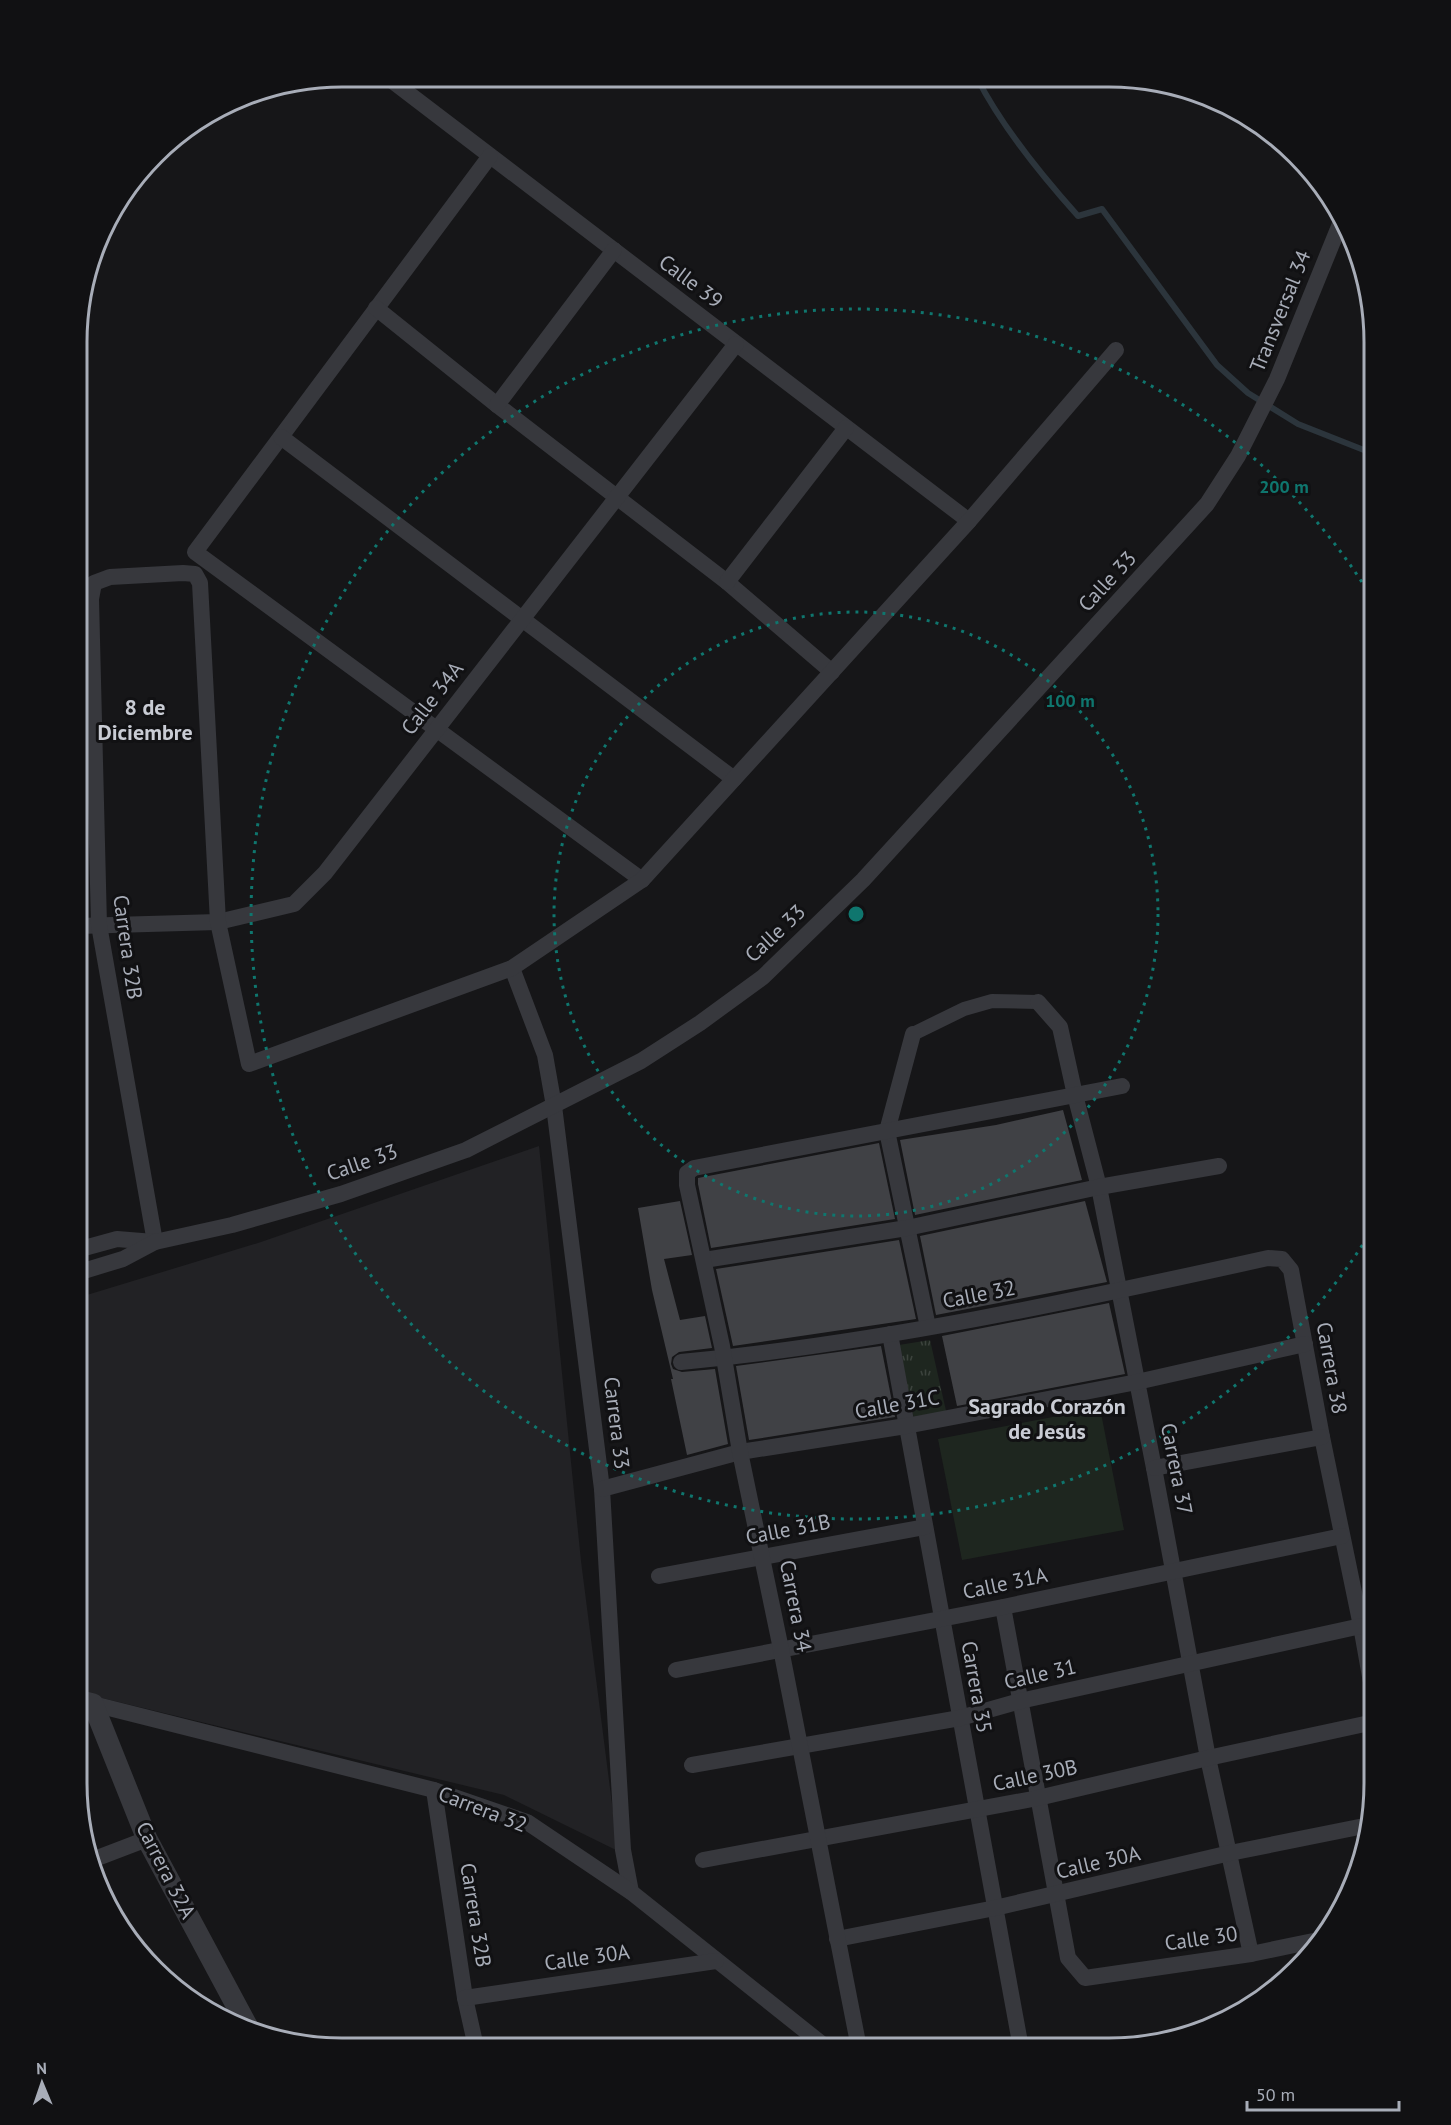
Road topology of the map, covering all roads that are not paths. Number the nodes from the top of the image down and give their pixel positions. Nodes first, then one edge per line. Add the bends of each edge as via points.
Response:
1 (400, 87) edge
2 (490, 156) junction
3 (1338, 229) edge
4 (614, 250) junction
5 (376, 308) junction
6 (736, 344) junction
7 (1116, 350) dead end
8 (497, 405) junction
9 (1257, 420) joint
10 (846, 428) junction
11 (280, 437) junction
12 (617, 497) junction
13 (969, 522) junction
14 (727, 582) junction
15 (522, 619) junction
16 (832, 672) junction
17 (437, 729) junction
18 (734, 779) junction
19 (642, 880) junction
20 (218, 922) junction
21 (99, 924) junction
22 (87, 925) edge
23 (512, 968) junction
24 (1038, 1002) joint
25 (913, 1034) joint
26 (1122, 1086) dead end
27 (1075, 1095) junction
28 (554, 1106) junction
29 (887, 1131) junction
30 (1219, 1166) dead end
31 (1099, 1187) junction
32 (907, 1228) junction
33 (155, 1242) junction
34 (87, 1247) edge
35 (1282, 1259) joint
36 (704, 1260) junction
37 (87, 1270) edge
38 (1119, 1291) junction
39 (928, 1327) junction
40 (890, 1334) junction
41 (1305, 1344) junction
42 (724, 1358) junction
43 (681, 1362) dead end
44 (1137, 1382) junction
45 (906, 1426) junction
46 (1322, 1437) junction
47 (740, 1452) junction
48 (1154, 1468) junction
49 (602, 1489) junction
50 (925, 1527) junction
51 (1342, 1536) junction
52 (763, 1557) junction
53 (1173, 1570) junction
54 (659, 1576) dead end
55 (1003, 1607) junction
56 (942, 1618) junction
57 (1361, 1626) junction
58 (1364, 1643) edge
59 (782, 1649) junction
60 (1191, 1664) junction
61 (676, 1670) dead end
62 (1020, 1701) junction
63 (87, 1703) edge
64 (87, 1706) edge
65 (960, 1718) junction
66 (1364, 1724) edge
67 (800, 1746) junction
68 (1208, 1758) junction
69 (692, 1766) dead end
70 (434, 1790) junction
71 (1038, 1798) junction
72 (977, 1810) junction
73 (1360, 1827) edge
74 (147, 1839) junction
75 (818, 1840) junction
76 (1230, 1853) junction
77 (99, 1857) edge
78 (703, 1860) dead end
79 (631, 1892) junction
80 (1056, 1895) junction
81 (995, 1908) junction
82 (837, 1939) junction
83 (1308, 1942) edge
84 (1251, 1954) junction
85 (716, 1961) junction
86 (465, 1998) junction
87 (243, 2018) edge
88 (474, 2038) edge
89 (814, 2038) edge
90 (857, 2038) edge
91 (1019, 2038) edge

1 - 2 street, Calle 39
2 - 4 street, Calle 39
2 - 5 street
3 - 9 street, Transversal 34
4 - 6 street, Calle 39
4 - 8 street
5 - 8 street
5 - 11 street
6 - 10 street, Calle 39
6 - 12 street, Calle 34A
7 - 13 street
8 - 12 street
9 - 28 street, Calle 33 via 1207,504 863,880 763,977 641,1061
10 - 13 street, Calle 39
10 - 14 street
11 - 15 street
11 - 17 street via 195,552
12 - 14 street
12 - 15 street, Calle 34A
13 - 16 street
14 - 16 street
15 - 17 street, Calle 34A
15 - 18 street
16 - 18 street
17 - 19 street
17 - 20 street, Calle 34A via 325,873 294,904
18 - 19 street
19 - 23 street
20 - 21 street, Calle 34A
20 - 21 street, Carrera 32B via 200,583 195,574 183,573 110,577 94,583 91,599
20 - 23 street via 249,1064
21 - 22 street, Calle 34A
21 - 33 street, Carrera 32B
23 - 28 street, Carrera 33 via 545,1055
24 - 25 street via 992,1001 964,1009
24 - 27 street, Carrera 37 via 1060,1027
25 - 29 street
26 - 27 street
27 - 29 street
27 - 31 street, Carrera 37
28 - 33 street, Calle 33 via 466,1150 340,1194
28 - 49 street, Carrera 33
29 - 32 street
29 - 36 street, Carrera 34 via 694,1168 687,1173 687,1185
30 - 31 street
31 - 32 street
31 - 38 street, Carrera 37
32 - 36 street
32 - 39 street
33 - 34 street, Calle 33 via 117,1239
33 - 37 street, Calle 33 via 123,1259
35 - 38 street, Calle 32 via 1268,1258
35 - 41 street, Carrera 38 via 1291,1270
36 - 42 street, Carrera 34
38 - 39 street, Calle 32
38 - 44 street, Carrera 37
39 - 40 street, Calle 32
40 - 42 street, Calle 32
40 - 45 street, Carrera 35
41 - 44 street, Calle 31C
41 - 46 street, Carrera 38
42 - 43 street, Calle 32
42 - 47 street, Carrera 34
44 - 45 street, Calle 31C
44 - 48 street, Carrera 37
45 - 47 street, Calle 31C
45 - 50 street, Carrera 35
46 - 48 street
46 - 51 street, Carrera 38
47 - 49 street, Calle 31C
47 - 52 street, Carrera 34
48 - 53 street, Carrera 37
49 - 79 street, Carrera 33 via 623,1850
50 - 52 street, Calle 31B
50 - 56 street, Carrera 35
51 - 53 street, Calle 31A
51 - 57 street, Carrera 38
52 - 54 street, Calle 31B
52 - 59 street, Carrera 34
53 - 55 street, Calle 31A
53 - 60 street, Carrera 37
55 - 56 street, Calle 31A
55 - 62 street
56 - 59 street, Calle 31A
56 - 65 street, Carrera 35
57 - 58 street, Carrera 38
57 - 60 street, Calle 31
59 - 61 street, Calle 31A
59 - 67 street, Carrera 34
60 - 62 street, Calle 31
60 - 68 street, Carrera 37
62 - 65 street, Calle 31
62 - 71 street
63 - 70 street, Carrera 32
64 - 74 street, Carrera 32A
65 - 67 street, Calle 31
65 - 72 street, Carrera 35
66 - 68 street, Calle 30B
67 - 69 street, Calle 31
67 - 75 street, Carrera 34
68 - 71 street, Calle 30B
68 - 76 street, Carrera 37
70 - 79 street, Carrera 32 via 527,1822
70 - 86 street, Carrera 32B
71 - 72 street, Calle 30B
71 - 80 street
72 - 75 street, Calle 30B
72 - 81 street, Carrera 35
73 - 76 street, Calle 30A
74 - 77 street
74 - 87 street, Carrera 32A
75 - 78 street, Calle 30B
75 - 82 street, Carrera 34
76 - 80 street, Calle 30A
76 - 84 street, Carrera 37
79 - 85 street, Carrera 32
80 - 81 street, Calle 30A
80 - 84 street, Calle 30 via 1068,1958 1085,1978
81 - 82 street, Calle 30A
81 - 91 street, Carrera 35
82 - 90 street, Carrera 34
83 - 84 street, Calle 30
85 - 86 street, Calle 30A
85 - 89 street, Carrera 32
86 - 88 street, Carrera 32B

